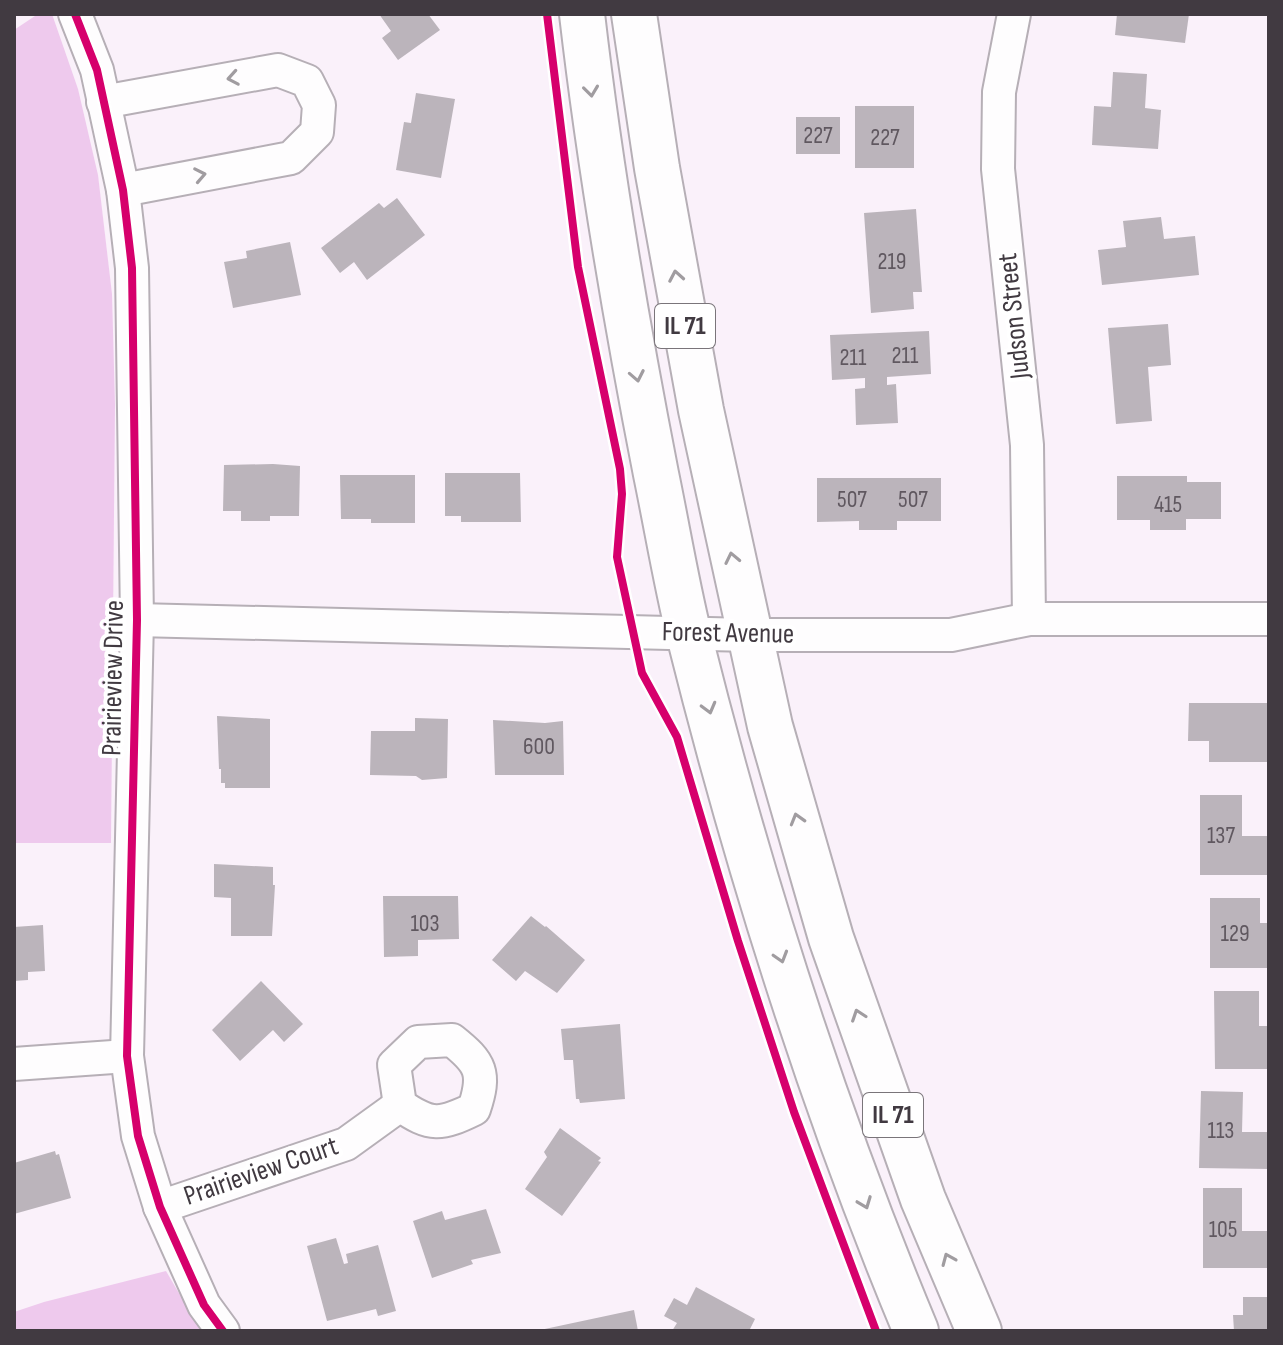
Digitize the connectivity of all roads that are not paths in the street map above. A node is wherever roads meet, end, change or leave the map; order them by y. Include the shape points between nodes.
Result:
1 (75, 14) edge
2 (582, 14) edge
3 (634, 14) edge
4 (1014, 14) edge
5 (103, 102) junction
6 (123, 190) junction
7 (1029, 619) junction
8 (1269, 619) edge
9 (137, 620) junction
10 (688, 632) junction
11 (749, 635) junction
12 (127, 1056) junction
13 (14, 1064) edge
14 (400, 1105) dead end
15 (160, 1207) junction
16 (223, 1331) edge
17 (916, 1331) edge
18 (979, 1331) edge

1 - 5 street, Prairieview Drive
2 -> 10 main road, IL 71 via 628,335
11 -> 3 main road, IL 71 via 701,410
4 - 7 street, Judson Street via 999,92 998,169 1027,445
5 - 6 street, Prairieview Drive
6 -> 5 street via 291,158 317,132 319,105 307,81 278,70
6 - 9 street, Prairieview Drive via 135,354
7 - 8 street, Forest Avenue
7 - 11 street, Forest Avenue via 951,635
9 - 10 street, Forest Avenue
9 - 12 street, Prairieview Drive
10 - 11 street, Forest Avenue
10 -> 17 main road, IL 71 via 817,1069
18 -> 11 main road, IL 71 via 923,1199 831,938
12 - 13 street
12 - 15 street, Prairieview Drive via 138,1136
14 - 15 street, Prairieview Court via 346,1144
15 - 16 street, Prairieview Drive via 204,1305

